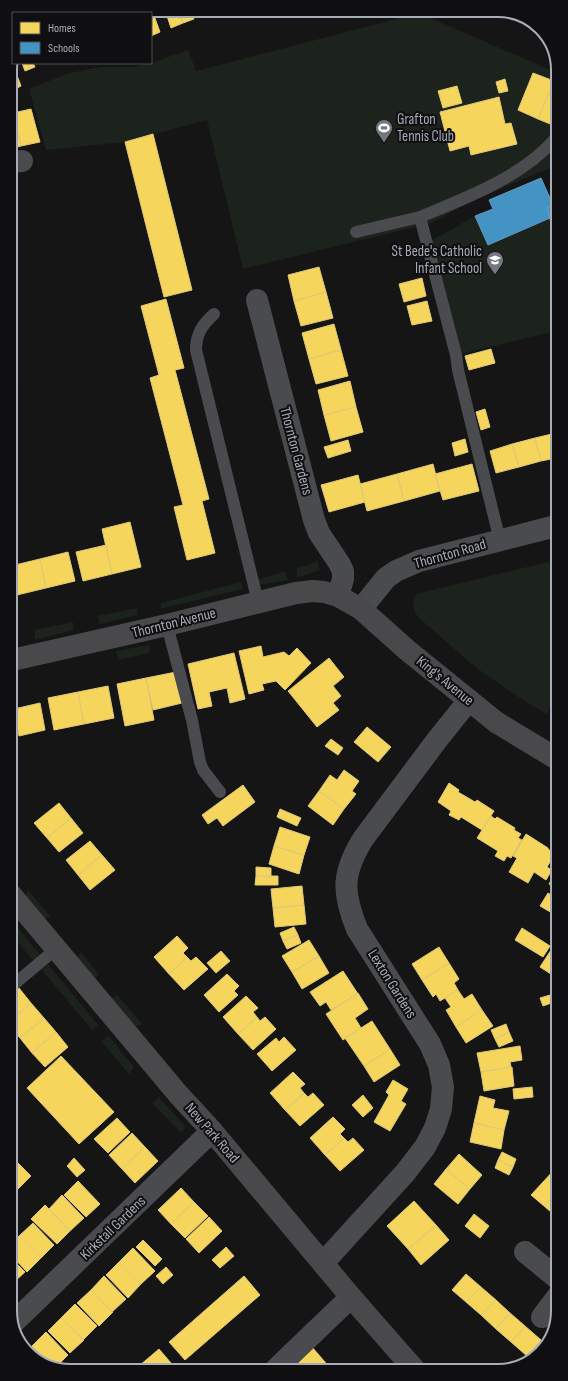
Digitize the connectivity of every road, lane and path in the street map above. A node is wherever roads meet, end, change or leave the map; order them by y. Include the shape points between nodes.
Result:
1 (551, 143) edge
2 (420, 217) junction
3 (356, 232) dead end
4 (256, 300) dead end
5 (214, 314) dead end
6 (551, 527) edge
7 (500, 541) junction
8 (338, 596) junction
9 (258, 602) junction
10 (361, 609) junction
11 (167, 625) junction
12 (17, 659) edge
13 (469, 700) junction
14 (551, 755) edge
15 (220, 792) dead end
16 (17, 902) edge
17 (56, 949) junction
18 (17, 982) edge
19 (212, 1131) junction
20 (525, 1252) dead end
21 (323, 1263) junction
22 (551, 1274) edge
23 (351, 1297) junction
24 (551, 1305) edge
25 (542, 1317) dead end
26 (17, 1319) edge
27 (282, 1364) edge
28 (410, 1364) edge

1 - 2 lane via 539,155 501,180
2 - 3 lane
2 - 7 lane
4 - 8 street, Thornton Gardens via 314,520 319,533 343,571
5 - 9 lane via 199,330 196,350
6 - 7 street, Thornton Road
7 - 10 street, Thornton Road via 419,561 396,571 386,578
8 - 9 street, Thornton Avenue via 313,591
8 - 10 street, King's Avenue
9 - 11 street, Thornton Avenue
10 - 13 street, King's Avenue
11 - 12 street, Thornton Avenue
11 - 15 lane via 192,720 200,762
13 - 14 street, King's Avenue via 496,722
13 - 21 street, Lexton Gardens via 362,839 347,873 346,892 357,929 430,1044 439,1065 443,1087 441,1109 425,1147
16 - 17 street, New Park Road
17 - 18 lane
17 - 19 street, New Park Road
19 - 21 street, New Park Road
19 - 26 street, Kirkstall Gardens
20 - 22 street
21 - 23 street, New Park Road
23 - 27 street
23 - 28 street, New Park Road
24 - 25 street

